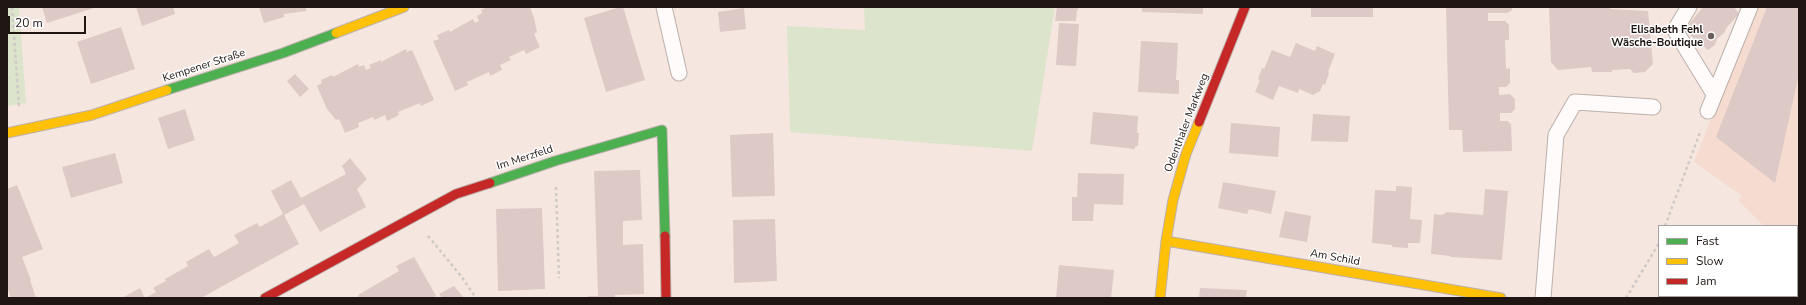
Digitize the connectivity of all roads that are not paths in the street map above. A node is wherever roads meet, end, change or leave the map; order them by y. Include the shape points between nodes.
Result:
1 (404, 7) edge
2 (664, 7) edge
3 (1246, 7) edge
4 (1689, 7) edge
5 (1750, 7) edge
6 (679, 73) dead end
7 (1714, 94) junction
8 (1653, 106) dead end
9 (1708, 111) road end
10 (7, 133) edge
11 (1166, 242) junction
12 (266, 298) edge
13 (666, 298) edge
14 (1160, 298) edge
15 (1501, 298) edge
16 (1543, 298) edge

1 - 10 street, Kempener Straße via 283,53 92,115
2 - 6 lane
3 - 11 street, Odenthaler Markweg via 1186,154 1172,200
4 - 7 lane via 1675,30
5 - 7 lane
7 - 9 lane
8 - 16 lane via 1575,102 1556,135
11 - 14 street, Odenthaler Markweg
11 - 15 street, Am Schild
12 - 13 street, Im Merzfeld via 456,194 555,160 662,130

